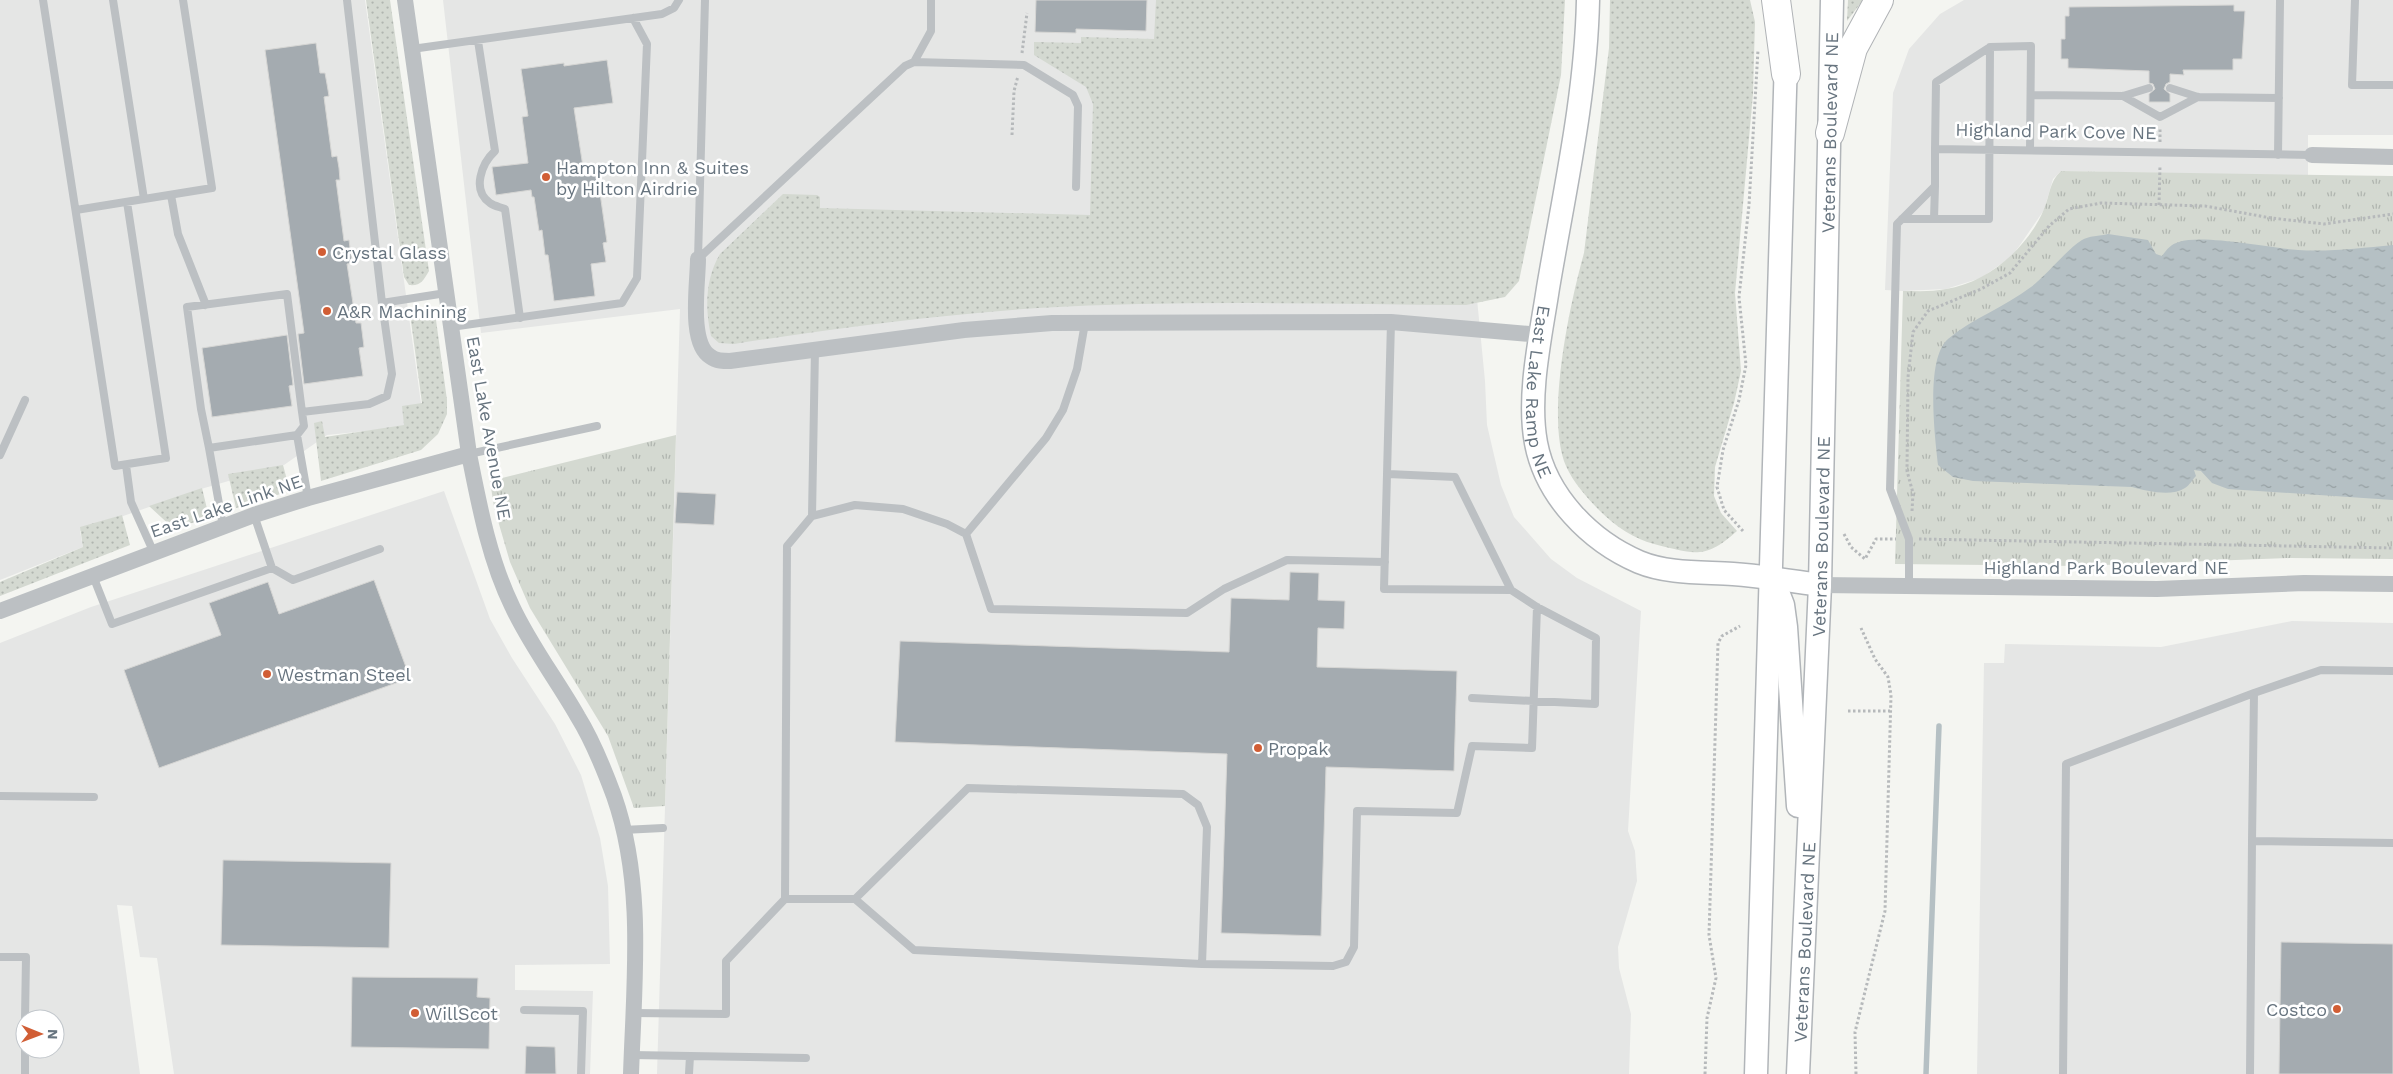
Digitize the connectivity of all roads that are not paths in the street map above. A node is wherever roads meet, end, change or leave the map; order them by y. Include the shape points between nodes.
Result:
1 (43, 0) edge
2 (113, 0) edge
3 (183, 0) edge
4 (347, 0) edge
5 (405, 0) edge
6 (679, 0) edge
7 (705, 0) edge
8 (931, 0) edge
9 (1588, 0) edge
10 (1776, 0) edge
11 (1788, 0) edge
12 (1832, 0) edge
13 (1879, 0) edge
14 (2355, 0) edge
15 (2280, 1) edge
16 (633, 18) junction
17 (478, 41) junction
18 (1990, 47) junction
19 (412, 49) junction
20 (914, 62) junction
21 (1786, 74) junction
22 (2393, 85) edge
23 (2149, 88) dead end
24 (2170, 88) dead end
25 (2031, 96) junction
26 (2124, 96) junction
27 (2198, 97) junction
28 (2279, 98) junction
29 (1830, 133) junction
30 (1936, 149) junction
31 (1989, 150) junction
32 (2030, 150) junction
33 (2278, 155) junction
34 (2312, 155) joint
35 (2393, 157) edge
36 (1934, 186) junction
37 (1076, 187) dead end
38 (171, 195) junction
39 (144, 199) junction
40 (126, 202) junction
41 (76, 210) junction
42 (1902, 219) junction
43 (1934, 219) junction
44 (698, 259) junction
45 (446, 294) junction
46 (382, 303) junction
47 (206, 305) junction
48 (520, 318) junction
49 (1391, 322) junction
50 (1085, 323) junction
51 (451, 327) junction
52 (1541, 335) junction
53 (815, 349) junction
54 (25, 400) dead end
55 (302, 412) junction
56 (597, 426) dead end
57 (297, 435) junction
58 (210, 448) junction
59 (469, 454) junction
60 (0, 455) edge
61 (126, 465) junction
62 (1388, 474) junction
63 (308, 498) junction
64 (254, 515) junction
65 (812, 516) junction
66 (223, 526) junction
67 (966, 534) junction
68 (380, 549) dead end
69 (154, 553) junction
70 (1385, 562) junction
71 (272, 568) junction
72 (93, 576) junction
73 (1771, 577) junction
74 (2393, 584) edge
75 (1820, 585) junction
76 (1909, 587) junction
77 (1511, 590) junction
78 (1536, 608) junction
79 (0, 611) edge
80 (2393, 671) edge
81 (2254, 693) junction
82 (1472, 698) dead end
83 (1533, 701) junction
84 (0, 796) edge
85 (94, 797) dead end
86 (663, 828) dead end
87 (623, 830) junction
88 (2252, 841) junction
89 (2393, 843) edge
90 (785, 899) junction
91 (855, 899) junction
92 (1806, 903) junction
93 (0, 957) edge
94 (1202, 964) junction
95 (25, 1009) edge
96 (524, 1010) dead end
97 (633, 1013) junction
98 (632, 1055) junction
99 (690, 1056) junction
100 (806, 1058) dead end
101 (25, 1059) edge
102 (25, 1074) edge
103 (581, 1074) edge
104 (631, 1074) edge
105 (689, 1074) edge
106 (1756, 1074) edge
107 (1798, 1074) edge
108 (2062, 1074) edge
109 (2250, 1074) edge

1 - 41 lane
2 - 39 lane
3 - 38 lane via 212,188
4 - 46 lane
5 - 19 street, East Lake Avenue NE
6 - 16 lane via 674,8 662,14
7 - 44 lane
8 - 20 lane via 931,31
9 - 52 main road, East Lake Ramp NE via 1581,87
10 - 21 highway
11 - 21 main road
12 - 29 main road, Veterans Boulevard NE
13 - 29 highway via 1853,48
14 - 22 lane via 2352,85
15 - 28 lane
16 - 17 lane
16 - 48 lane via 647,44 637,278 622,303
17 - 19 lane
17 - 48 lane via 495,151 485,160 480,176 482,193 489,203 505,209
18 - 25 lane via 2031,46
18 - 30 lane via 1936,82
18 - 31 lane
19 - 45 street, East Lake Avenue NE
20 - 37 lane via 1024,65 1073,95 1078,106
20 - 44 lane via 905,66
21 - 73 main road
23 - 26 lane
24 - 27 lane
25 - 26 lane
25 - 32 lane
26 - 27 lane via 2160,117
27 - 28 lane
28 - 33 lane
29 - 75 main road, Veterans Boulevard NE
30 - 31 lane, Highland Park Cove NE
30 - 36 lane, Highland Park Cove NE
31 - 32 lane, Highland Park Cove NE
31 - 43 lane via 1989,219
32 - 33 lane, Highland Park Cove NE
33 - 34 lane, Highland Park Cove NE
34 - 35 street, Highland Park Cove NE
36 - 42 lane
36 - 43 lane, Highland Park Cove NE
38 - 39 lane
38 - 47 lane via 178,234
39 - 40 lane
40 - 41 lane
40 - 61 lane via 166,458
41 - 61 lane via 115,466
42 - 43 lane
42 - 76 lane via 1897,224 1890,490 1909,539
44 - 53 street via 696,331 699,343 711,357 730,361
45 - 46 lane
45 - 51 street, East Lake Avenue NE
46 - 55 lane via 392,374 387,396 369,404
47 - 55 lane via 286,294
47 - 58 lane via 187,307 201,409
48 - 51 lane
49 - 50 street
49 - 52 street
49 - 62 lane
50 - 53 street via 964,330
50 - 67 lane via 1077,369 1063,410 1046,438
51 - 59 street, East Lake Avenue NE
52 - 73 main road, East Lake Ramp NE via 1534,414 1536,443 1546,474 1567,508 1611,548 1640,562 1688,572
53 - 65 lane
54 - 60 lane
55 - 57 lane via 304,426
56 - 59 lane
57 - 58 lane
57 - 63 lane
58 - 66 lane
59 - 63 street, East Lake Link NE
59 - 87 street, East Lake Avenue NE via 492,553 511,606 580,719 614,798
61 - 69 lane via 131,502
62 - 70 lane
62 - 77 lane via 1455,477
63 - 64 street, East Lake Link NE
64 - 66 street, East Lake Link NE
64 - 71 lane
65 - 67 lane via 855,505 903,509
65 - 90 lane via 787,546
66 - 69 street, East Lake Link NE
67 - 70 lane via 991,609 1186,613 1224,589 1287,560
68 - 71 lane via 294,580
69 - 72 street, East Lake Link NE
70 - 77 lane via 1384,589
71 - 72 lane via 112,624
72 - 79 street, East Lake Link NE
73 - 75 main road, East Lake Ramp NE
73 - 92 main road via 1783,605
73 - 106 main road
74 - 76 street, Highland Park Boulevard NE via 2304,583 2157,589
75 - 76 street, Highland Park Boulevard NE
75 - 92 main road, Veterans Boulevard NE
77 - 78 lane
78 - 83 lane
78 - 83 lane via 1596,638 1595,704
80 - 81 lane via 2321,670
81 - 88 lane
81 - 108 lane via 2066,764
82 - 83 lane
83 - 94 lane via 1532,748 1472,746 1457,813 1357,811 1354,947 1346,962 1333,966
84 - 85 lane
86 - 87 lane
87 - 97 street, East Lake Avenue NE via 634,896
88 - 89 lane
88 - 109 lane
90 - 91 lane
90 - 97 lane via 726,961 726,1014
91 - 94 lane via 914,950
91 - 94 lane via 968,788 1183,794 1198,805 1207,827
92 - 107 main road, Veterans Boulevard NE
93 - 95 lane via 26,957
96 - 103 lane via 583,1011
97 - 98 street, East Lake Avenue NE
98 - 99 lane
98 - 104 street, East Lake Avenue NE
99 - 100 lane
99 - 105 lane
101 - 102 lane

